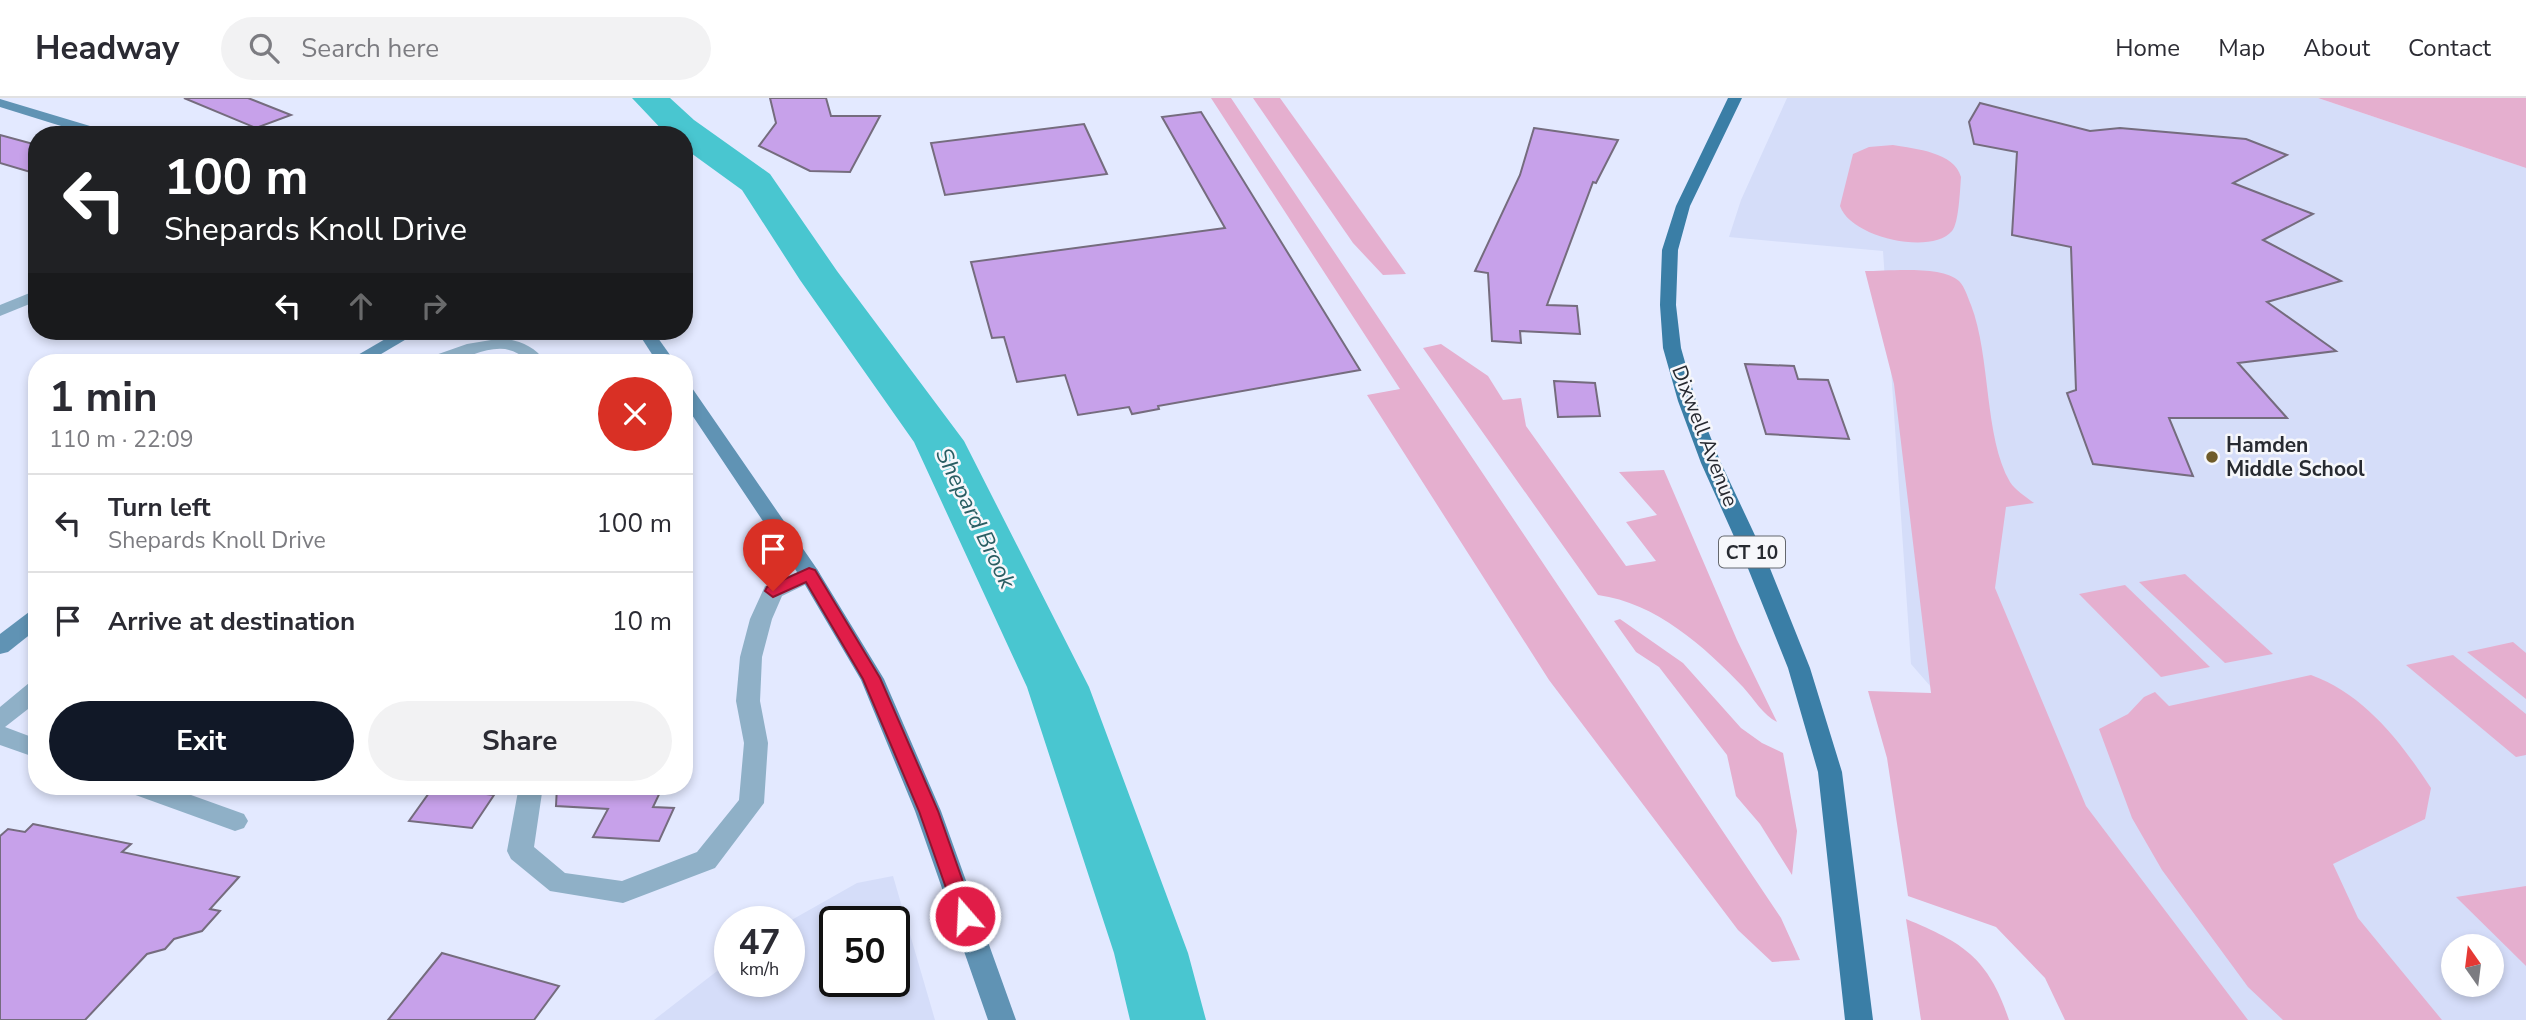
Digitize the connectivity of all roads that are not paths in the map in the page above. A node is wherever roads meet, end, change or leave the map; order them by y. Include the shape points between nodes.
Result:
1 (1735, 98) edge
2 (0, 103) edge
3 (75, 126) edge
4 (28, 299) edge
5 (0, 311) edge
6 (385, 340) edge
7 (395, 340) edge
8 (367, 354) edge
9 (370, 354) edge
10 (455, 354) edge
11 (532, 354) edge
12 (693, 402) edge
13 (809, 574) junction
14 (28, 624) edge
15 (0, 646) edge
16 (28, 697) edge
17 (0, 720) edge
18 (0, 735) edge
19 (28, 746) edge
20 (164, 795) edge
21 (529, 795) edge
22 (236, 821) dead end
23 (1002, 1020) edge
24 (1860, 1020) edge

1 - 24 main road, Dixwell Avenue / CT 10 via 1683,206 1670,250 1672,348 1686,401 1799,668 1830,772
2 - 3 main road
4 - 5 street
6 - 8 main road
7 - 9 main road
10 - 11 street via 506,344 521,345
12 - 13 main road
13 - 21 street via 773,591 761,619 751,657 748,701 756,743 751,803 706,860 623,892 559,883 520,851
13 - 23 main road via 877,691 928,811
14 - 15 main road
16 - 17 street
18 - 19 street
20 - 22 street

